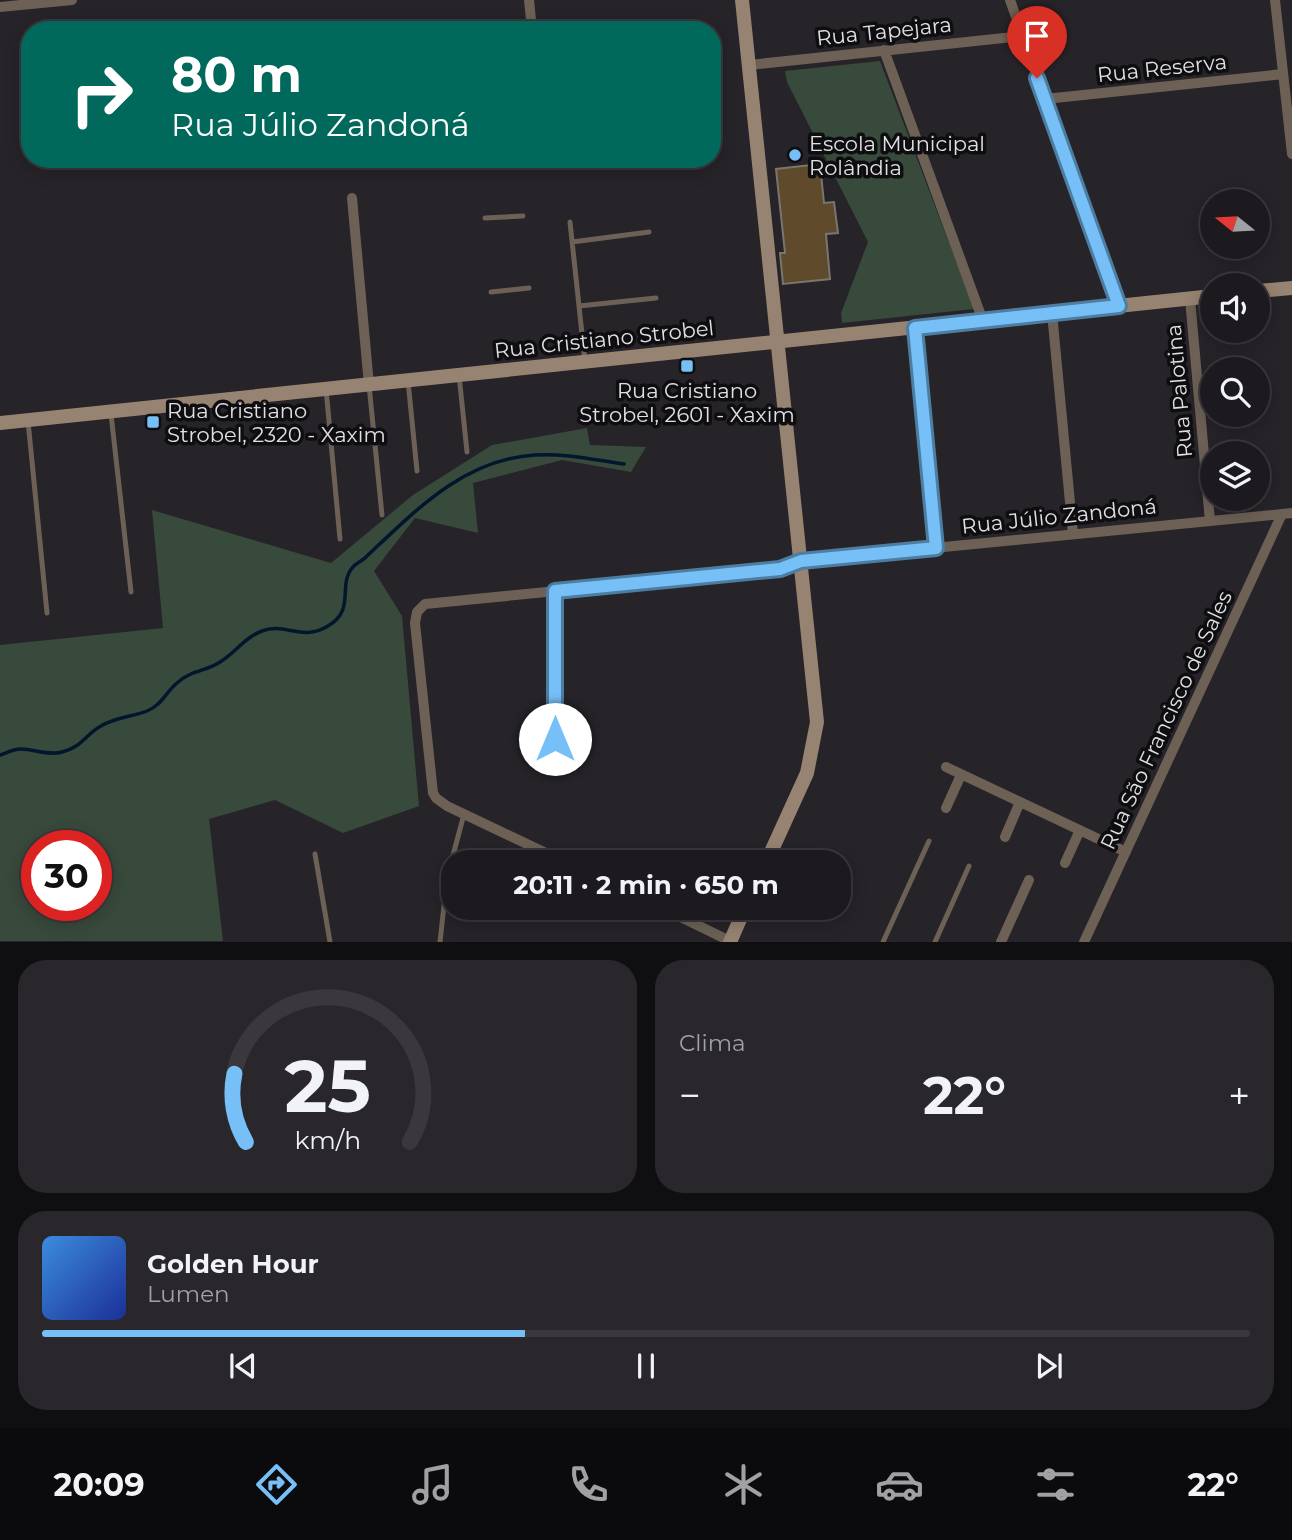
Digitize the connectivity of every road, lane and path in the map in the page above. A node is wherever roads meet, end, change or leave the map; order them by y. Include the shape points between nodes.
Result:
1 (72, 0) edge
2 (528, 0) edge
3 (742, 0) edge
4 (1010, 0) edge
5 (1275, 0) edge
6 (0, 8) edge
7 (531, 21) edge
8 (1023, 36) junction
9 (884, 50) junction
10 (749, 65) junction
11 (1283, 74) junction
12 (1045, 99) junction
13 (1292, 154) edge
14 (352, 198) dead end
15 (523, 216) dead end
16 (485, 218) dead end
17 (570, 222) dead end
18 (649, 232) dead end
19 (572, 242) junction
20 (529, 288) dead end
21 (1292, 288) edge
22 (1270, 291) edge
23 (491, 292) dead end
24 (656, 298) dead end
25 (1200, 298) edge
26 (1190, 299) junction
27 (579, 306) junction
28 (1119, 306) junction
29 (1052, 313) junction
30 (983, 321) junction
31 (915, 328) junction
32 (778, 342) junction
33 (585, 362) junction
34 (459, 375) junction
35 (408, 381) junction
36 (369, 385) junction
37 (327, 389) junction
38 (111, 411) junction
39 (28, 420) junction
40 (0, 423) edge
41 (467, 452) dead end
42 (417, 471) dead end
43 (1287, 514) edge
44 (382, 515) dead end
45 (1210, 521) junction
46 (1073, 534) junction
47 (340, 539) dead end
48 (936, 548) junction
49 (801, 561) junction
50 (555, 591) junction
51 (131, 592) dead end
52 (47, 613) dead end
53 (555, 739) dead end
54 (946, 767) dead end
55 (961, 775) junction
56 (1020, 802) junction
57 (946, 808) dead end
58 (464, 814) junction
59 (1080, 830) junction
60 (1005, 837) dead end
61 (929, 841) dead end
62 (540, 850) edge
63 (772, 850) edge
64 (1126, 852) junction
65 (315, 854) dead end
66 (1065, 863) dead end
67 (970, 866) dead end
68 (1029, 880) dead end
69 (687, 920) edge
70 (740, 920) edge
71 (731, 941) edge
72 (330, 942) edge
73 (440, 942) edge
74 (883, 942) edge
75 (934, 942) edge
76 (1002, 942) edge
77 (1084, 942) edge

1 - 6 street
2 - 7 street
3 - 10 main road
4 - 8 street
5 - 11 street
8 - 9 street, Rua Tapejara
8 - 12 street
9 - 10 street, Rua Tapejara
9 - 30 street
10 - 32 main road
11 - 12 street, Rua Reserva
11 - 13 street
12 - 28 street
14 - 36 street
15 - 16 lane
17 - 19 lane
18 - 19 lane
19 - 27 lane
20 - 23 lane
21 - 22 main road
24 - 27 lane
25 - 26 main road, Rua Cristiano Strobel
26 - 28 main road, Rua Cristiano Strobel
26 - 45 street, Rua Palotina
27 - 33 lane
28 - 29 main road, Rua Cristiano Strobel
29 - 30 main road, Rua Cristiano Strobel
29 - 46 street
30 - 31 main road, Rua Cristiano Strobel
31 - 32 main road, Rua Cristiano Strobel
31 - 48 street
32 - 33 main road, Rua Cristiano Strobel
32 - 49 main road
33 - 34 main road, Rua Cristiano Strobel
34 - 35 main road, Rua Cristiano Strobel
34 - 41 lane
35 - 36 main road, Rua Cristiano Strobel
35 - 42 lane
36 - 37 main road, Rua Cristiano Strobel
36 - 44 lane
37 - 38 main road, Rua Cristiano Strobel
37 - 47 lane
38 - 39 main road, Rua Cristiano Strobel
38 - 51 lane
39 - 40 main road, Rua Cristiano Strobel
39 - 52 lane
43 - 45 street, Rua Júlio Zandoná
43 - 64 street, Rua São Francisco de Sales
45 - 46 street, Rua Júlio Zandoná
46 - 48 street, Rua Júlio Zandoná
48 - 49 street, Rua Júlio Zandoná
49 - 50 street, Rua Júlio Zandoná via 780,569
49 - 63 main road via 816,706 815,739 807,773
50 - 53 street
50 - 58 street, Rua Júlio Zandoná via 429,603 418,612 415,623 433,793 441,803
54 - 55 street
55 - 56 street
55 - 57 street
56 - 59 street
56 - 60 street
58 - 62 street
58 - 73 lane via 447,878
59 - 64 street
59 - 66 street
61 - 74 lane
64 - 77 street, Rua São Francisco de Sales
65 - 72 lane
67 - 75 lane
68 - 76 street
69 - 71 street
70 - 71 main road

